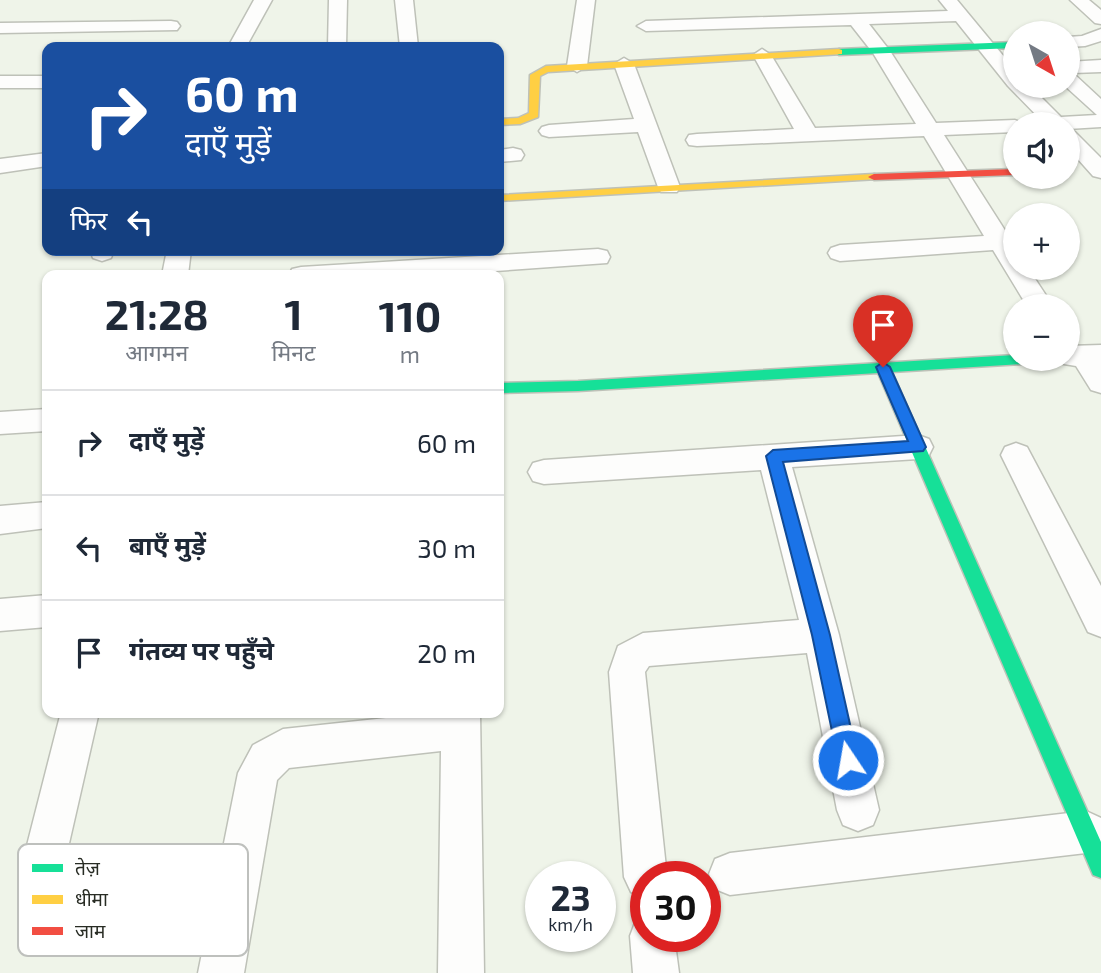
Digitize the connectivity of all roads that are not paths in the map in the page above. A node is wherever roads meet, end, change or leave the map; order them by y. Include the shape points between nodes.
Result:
1 (263, 0) edge
2 (338, 0) edge
3 (404, 0) edge
4 (586, 0) edge
5 (948, 0) edge
6 (1079, 0) edge
7 (961, 16) junction
8 (856, 19) junction
9 (1101, 19) edge
10 (171, 26) dead end
11 (646, 26) dead end
12 (1101, 34) edge
13 (3, 35) edge
14 (1080, 41) edge
15 (240, 42) edge
16 (337, 42) edge
17 (409, 42) edge
18 (1003, 46) edge
19 (984, 47) junction
20 (881, 51) junction
21 (762, 55) junction
22 (624, 64) junction
23 (577, 66) junction
24 (1101, 66) edge
25 (1003, 67) edge
26 (1080, 67) edge
27 (0, 82) edge
28 (42, 82) edge
29 (1080, 90) edge
30 (1032, 98) edge
31 (1101, 110) edge
32 (1101, 121) edge
33 (504, 122) edge
34 (646, 125) junction
35 (1003, 126) edge
36 (929, 129) junction
37 (549, 131) dead end
38 (807, 135) junction
39 (697, 140) dead end
40 (1080, 148) edge
41 (42, 161) edge
42 (0, 166) edge
43 (1100, 169) edge
44 (1080, 170) edge
45 (1003, 172) edge
46 (957, 174) junction
47 (669, 187) junction
48 (504, 198) edge
49 (1000, 242) junction
50 (1003, 247) edge
51 (840, 253) dead end
52 (598, 257) dead end
53 (384, 270) edge
54 (1080, 357) edge
55 (1003, 360) edge
56 (883, 367) junction
57 (1101, 383) edge
58 (504, 388) edge
59 (42, 420) edge
60 (0, 423) edge
61 (918, 447) junction
62 (1016, 455) dead end
63 (773, 456) junction
64 (544, 472) dead end
65 (42, 516) edge
66 (0, 520) edge
67 (42, 611) edge
68 (0, 615) edge
69 (1101, 621) edge
70 (821, 635) junction
71 (78, 718) edge
72 (461, 721) edge
73 (858, 810) dead end
74 (48, 844) edge
75 (245, 844) edge
76 (1093, 850) edge
77 (645, 861) edge
78 (730, 874) dead end
79 (654, 952) edge
80 (461, 973) edge
81 (656, 973) edge

1 - 15 street
2 - 16 street
3 - 17 street
4 - 23 street
5 - 7 street
6 - 9 street
7 - 8 street
7 - 19 street
8 - 11 street
8 - 20 street
10 - 13 street via 20,27
12 - 14 street
18 - 19 street
19 - 20 street
19 - 25 street
20 - 21 street
20 - 36 street
21 - 22 street
21 - 38 street
22 - 23 street
22 - 34 street
23 - 33 street via 538,71 534,116
24 - 26 street
27 - 28 street
29 - 31 street
30 - 32 street via 1056,124
34 - 37 street
34 - 47 street
35 - 36 street
36 - 38 street
36 - 46 street
38 - 39 street
40 - 43 street
41 - 42 street
43 - 44 street
45 - 46 street
46 - 47 street
46 - 49 street
47 - 48 street
49 - 50 street
49 - 51 street
52 - 53 street
54 - 57 street
55 - 56 street
56 - 58 street
56 - 61 street
59 - 60 street
61 - 63 street
61 - 76 street
62 - 69 street
63 - 64 street
63 - 70 street
65 - 66 street
67 - 68 street
70 - 73 street
70 - 77 street via 643,650 631,658 627,672
71 - 74 street
72 - 75 street via 283,749 267,759 258,774
72 - 80 street
76 - 78 street
79 - 81 street

